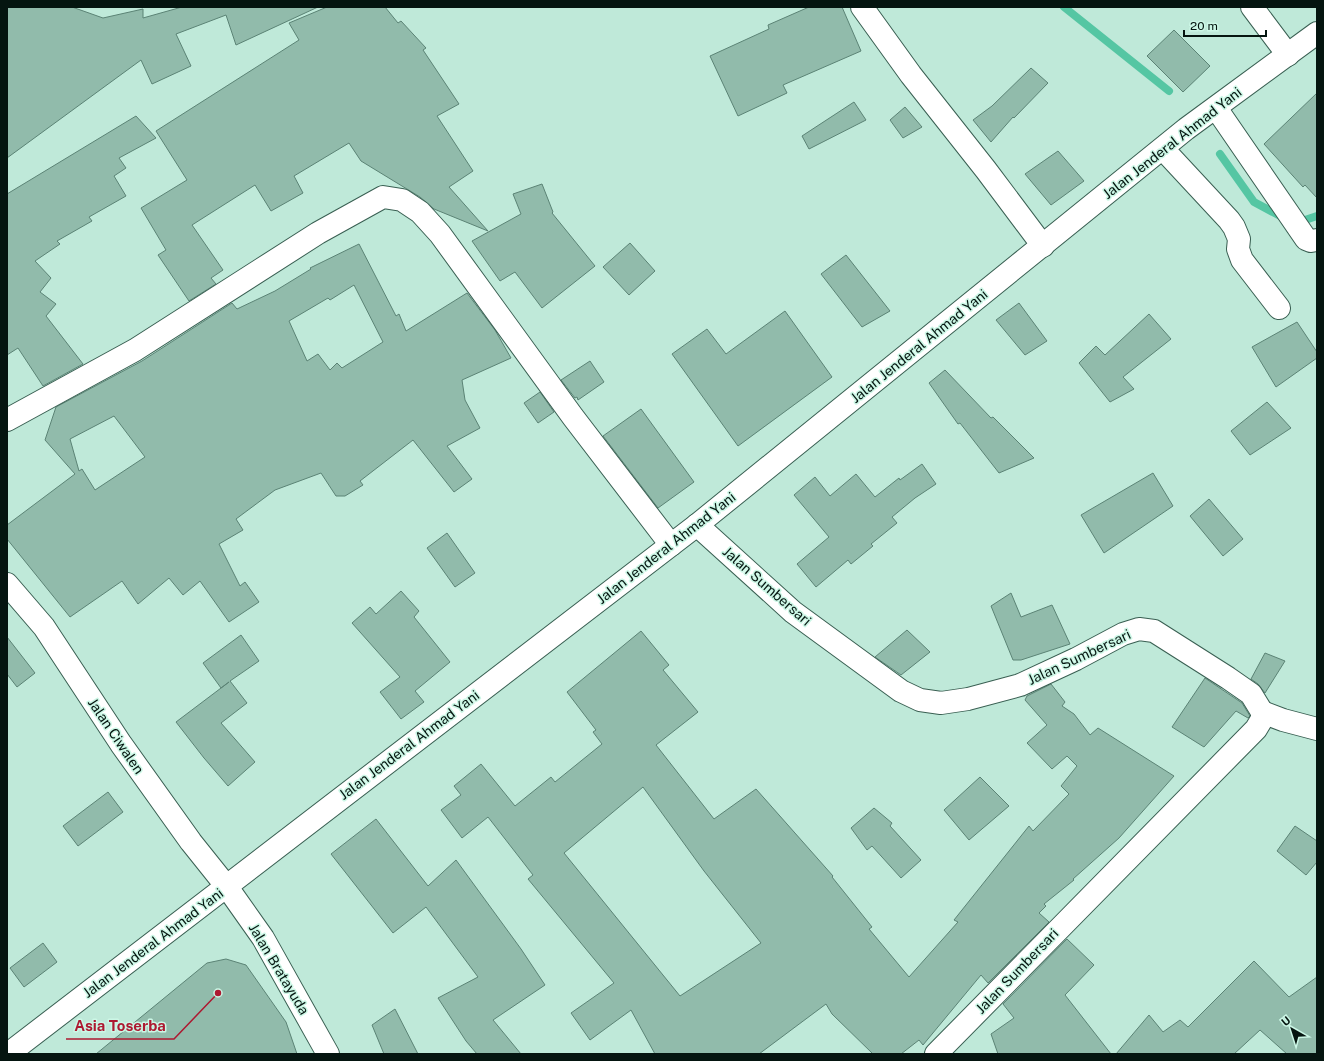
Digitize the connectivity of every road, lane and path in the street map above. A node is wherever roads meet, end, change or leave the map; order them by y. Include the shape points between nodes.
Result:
1 (862, 7) edge
2 (1252, 7) edge
3 (1317, 33) edge
4 (1288, 55) junction
5 (1214, 109) junction
6 (1164, 147) junction
7 (1309, 236) edge
8 (1043, 246) junction
9 (1279, 308) dead end
10 (7, 420) edge
11 (697, 525) junction
12 (670, 545) junction
13 (7, 584) edge
14 (1262, 712) junction
15 (1317, 729) edge
16 (226, 887) junction
17 (8, 1054) edge
18 (328, 1054) edge
19 (936, 1054) edge

1 - 8 street
2 - 4 street
3 - 4 street, Jalan Jenderal Ahmad Yani
4 - 5 street, Jalan Jenderal Ahmad Yani
5 - 6 street, Jalan Jenderal Ahmad Yani
5 - 7 street via 1286,210
6 - 8 street, Jalan Jenderal Ahmad Yani
6 - 9 street via 1229,220 1239,239 1238,249 1242,260
8 - 11 street, Jalan Jenderal Ahmad Yani
10 - 12 street via 135,350 318,233 383,197 402,200 420,212 440,234
11 - 12 street, Jalan Jenderal Ahmad Yani
11 - 14 street, Jalan Sumbersari via 793,612 902,691 920,700 941,703 968,699 1020,685 1123,634 1139,629 1154,631 1228,678 1251,694
12 - 16 street, Jalan Jenderal Ahmad Yani
13 - 16 street, Jalan Ciwalen via 44,627 121,744
14 - 15 street
14 - 19 street, Jalan Sumbersari via 1262,719 1256,728
16 - 17 street, Jalan Jenderal Ahmad Yani
16 - 18 street, Jalan Bratayuda via 263,938

